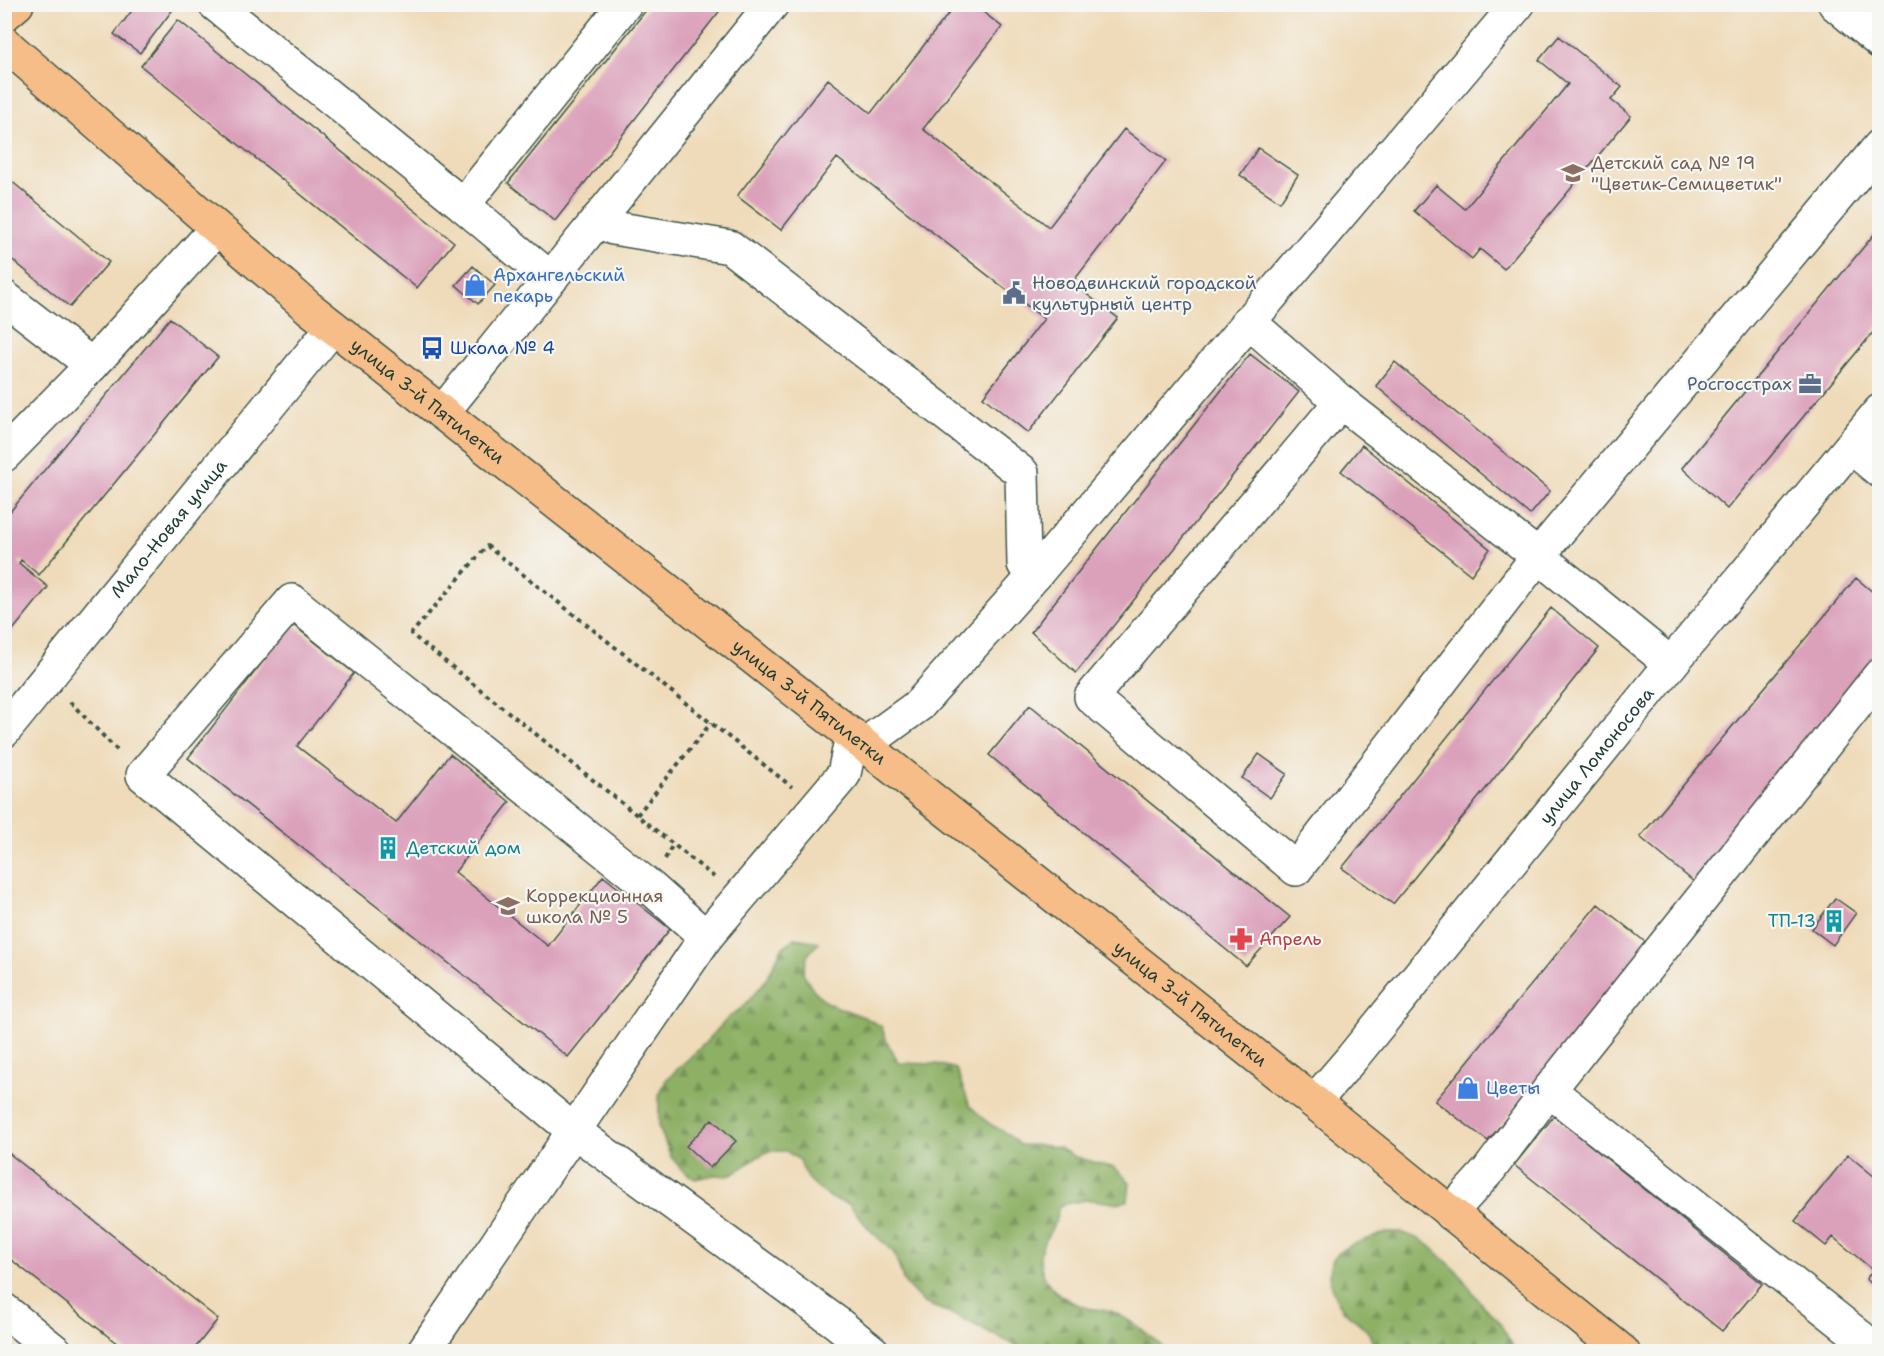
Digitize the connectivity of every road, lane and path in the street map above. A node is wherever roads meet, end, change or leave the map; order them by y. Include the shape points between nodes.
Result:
1 (17, 4) edge
2 (625, 4) edge
3 (772, 4) edge
4 (1518, 4) edge
5 (1835, 4) edge
6 (236, 11) edge
7 (4, 15) edge
8 (1880, 42) edge
9 (4, 43) edge
10 (1880, 146) edge
11 (463, 205) junction
12 (599, 218) junction
13 (216, 229) junction
14 (550, 279) junction
15 (4, 297) edge
16 (1248, 321) junction
17 (333, 327) junction
18 (92, 364) junction
19 (1341, 402) junction
20 (1880, 411) edge
21 (442, 412) junction
22 (1851, 447) junction
23 (5, 454) edge
24 (1880, 471) edge
25 (1538, 556) junction
26 (1035, 575) junction
27 (1671, 664) junction
28 (1880, 675) edge
29 (70, 702) dead end
30 (711, 723) junction
31 (4, 731) edge
32 (858, 740) junction
33 (143, 775) junction
34 (795, 789) dead end
35 (637, 815) junction
36 (722, 884) dead end
37 (706, 937) junction
38 (1550, 1090) junction
39 (1314, 1102) junction
40 (574, 1131) junction
41 (1450, 1213) junction
42 (4, 1310) edge
43 (56, 1352) edge
44 (423, 1352) edge
45 (873, 1352) edge
46 (1623, 1352) edge
47 (1879, 1352) edge

1 - 7 main road
2 - 11 street
3 - 12 street
4 - 16 street
5 - 8 street
6 - 11 street
9 - 13 main road, улица 3-й Пятилетки
10 - 25 street
11 - 14 street
12 - 14 street
12 - 26 street via 613,228 730,247 1022,473 1024,564
13 - 17 main road, улица 3-й Пятилетки
13 - 18 street
14 - 21 street
15 - 18 street
16 - 19 street
16 - 26 street
17 - 21 main road, улица 3-й Пятилетки
17 - 31 street, Мало-Новая улица
18 - 23 street
19 - 25 street
19 - 25 street via 1091,697 1296,869
20 - 22 street, улица Ломоносова
21 - 32 main road, улица 3-й Пятилетки
22 - 24 street
22 - 27 street, улица Ломоносова
25 - 27 street
26 - 32 street via 919,705
27 - 39 street, улица Ломоносова
28 - 38 street
29 - 33 path
30 - 34 path
30 - 35 path
30 - 35 path via 487,546 411,634
32 - 37 street via 844,774
32 - 39 main road, улица 3-й Пятилетки
33 - 37 street via 292,601 651,888
33 - 40 street
35 - 36 path
37 - 40 street
38 - 41 street via 1489,1170
38 - 47 street
39 - 41 main road, улица 3-й Пятилетки
40 - 44 street
40 - 45 street
41 - 46 main road, улица 3-й Пятилетки
42 - 43 street

